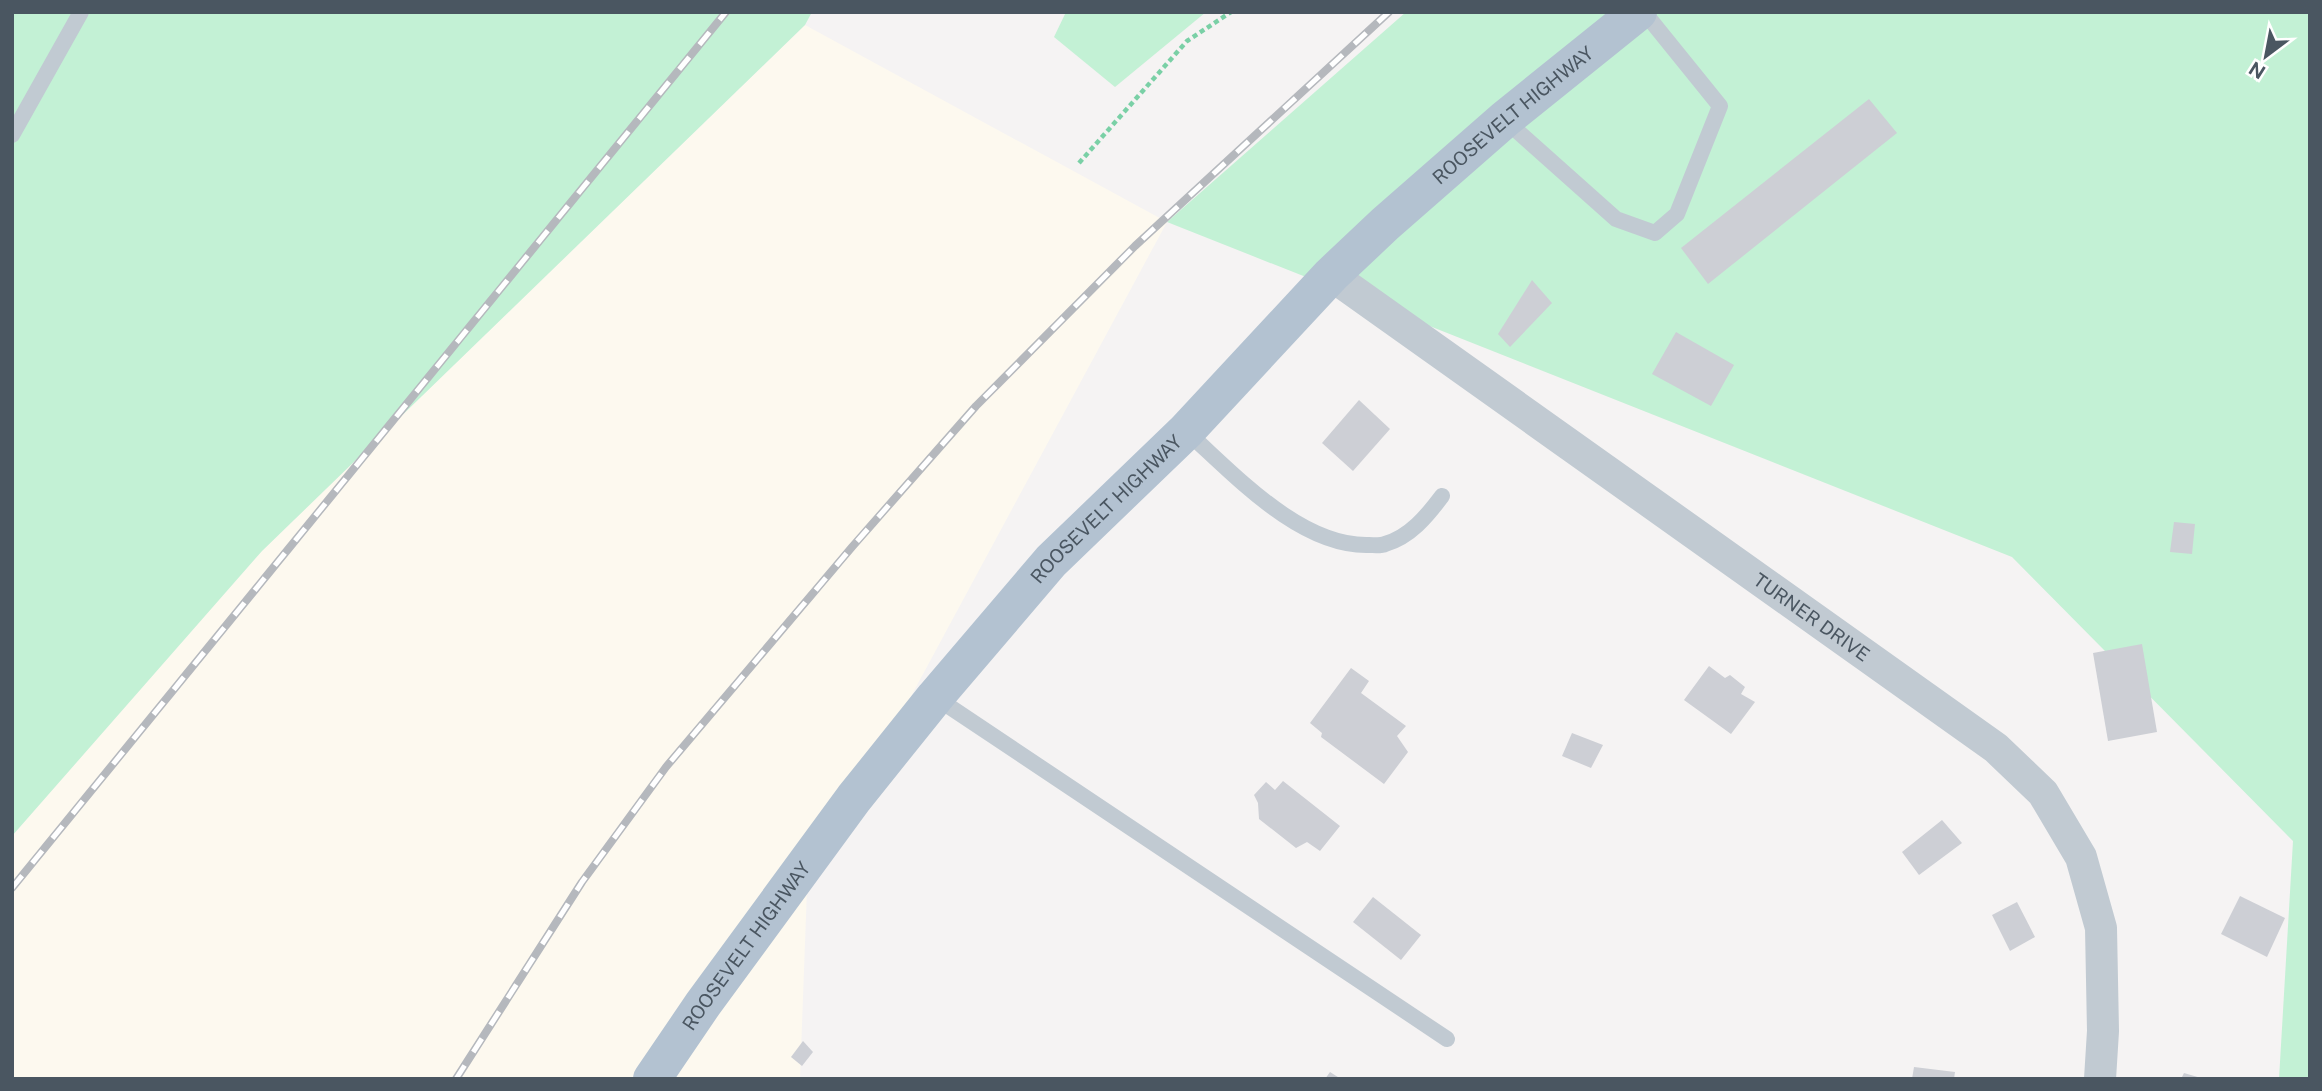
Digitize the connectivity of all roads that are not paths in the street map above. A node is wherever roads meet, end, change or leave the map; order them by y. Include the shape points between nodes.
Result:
1 (81, 12) edge
2 (1637, 12) edge
3 (1644, 12) edge
4 (1505, 119) junction
5 (12, 135) edge
6 (1331, 275) junction
7 (1186, 431) junction
8 (1442, 496) dead end
9 (935, 697) junction
10 (1447, 1039) dead end
11 (652, 1079) edge
12 (2100, 1079) edge

1 - 5 lane
2 - 4 main road, ROOSEVELT HIGHWAY
3 - 4 lane via 1720,106 1677,214 1655,233 1616,219
4 - 6 main road, ROOSEVELT HIGHWAY
6 - 7 main road, ROOSEVELT HIGHWAY
6 - 12 street, TURNER DRIVE via 1996,748 2043,793 2081,857 2101,928
7 - 8 lane via 1279,512 1352,545 1385,544 1421,524
7 - 9 main road, ROOSEVELT HIGHWAY via 1051,561
9 - 10 lane
9 - 11 main road, ROOSEVELT HIGHWAY via 854,797

